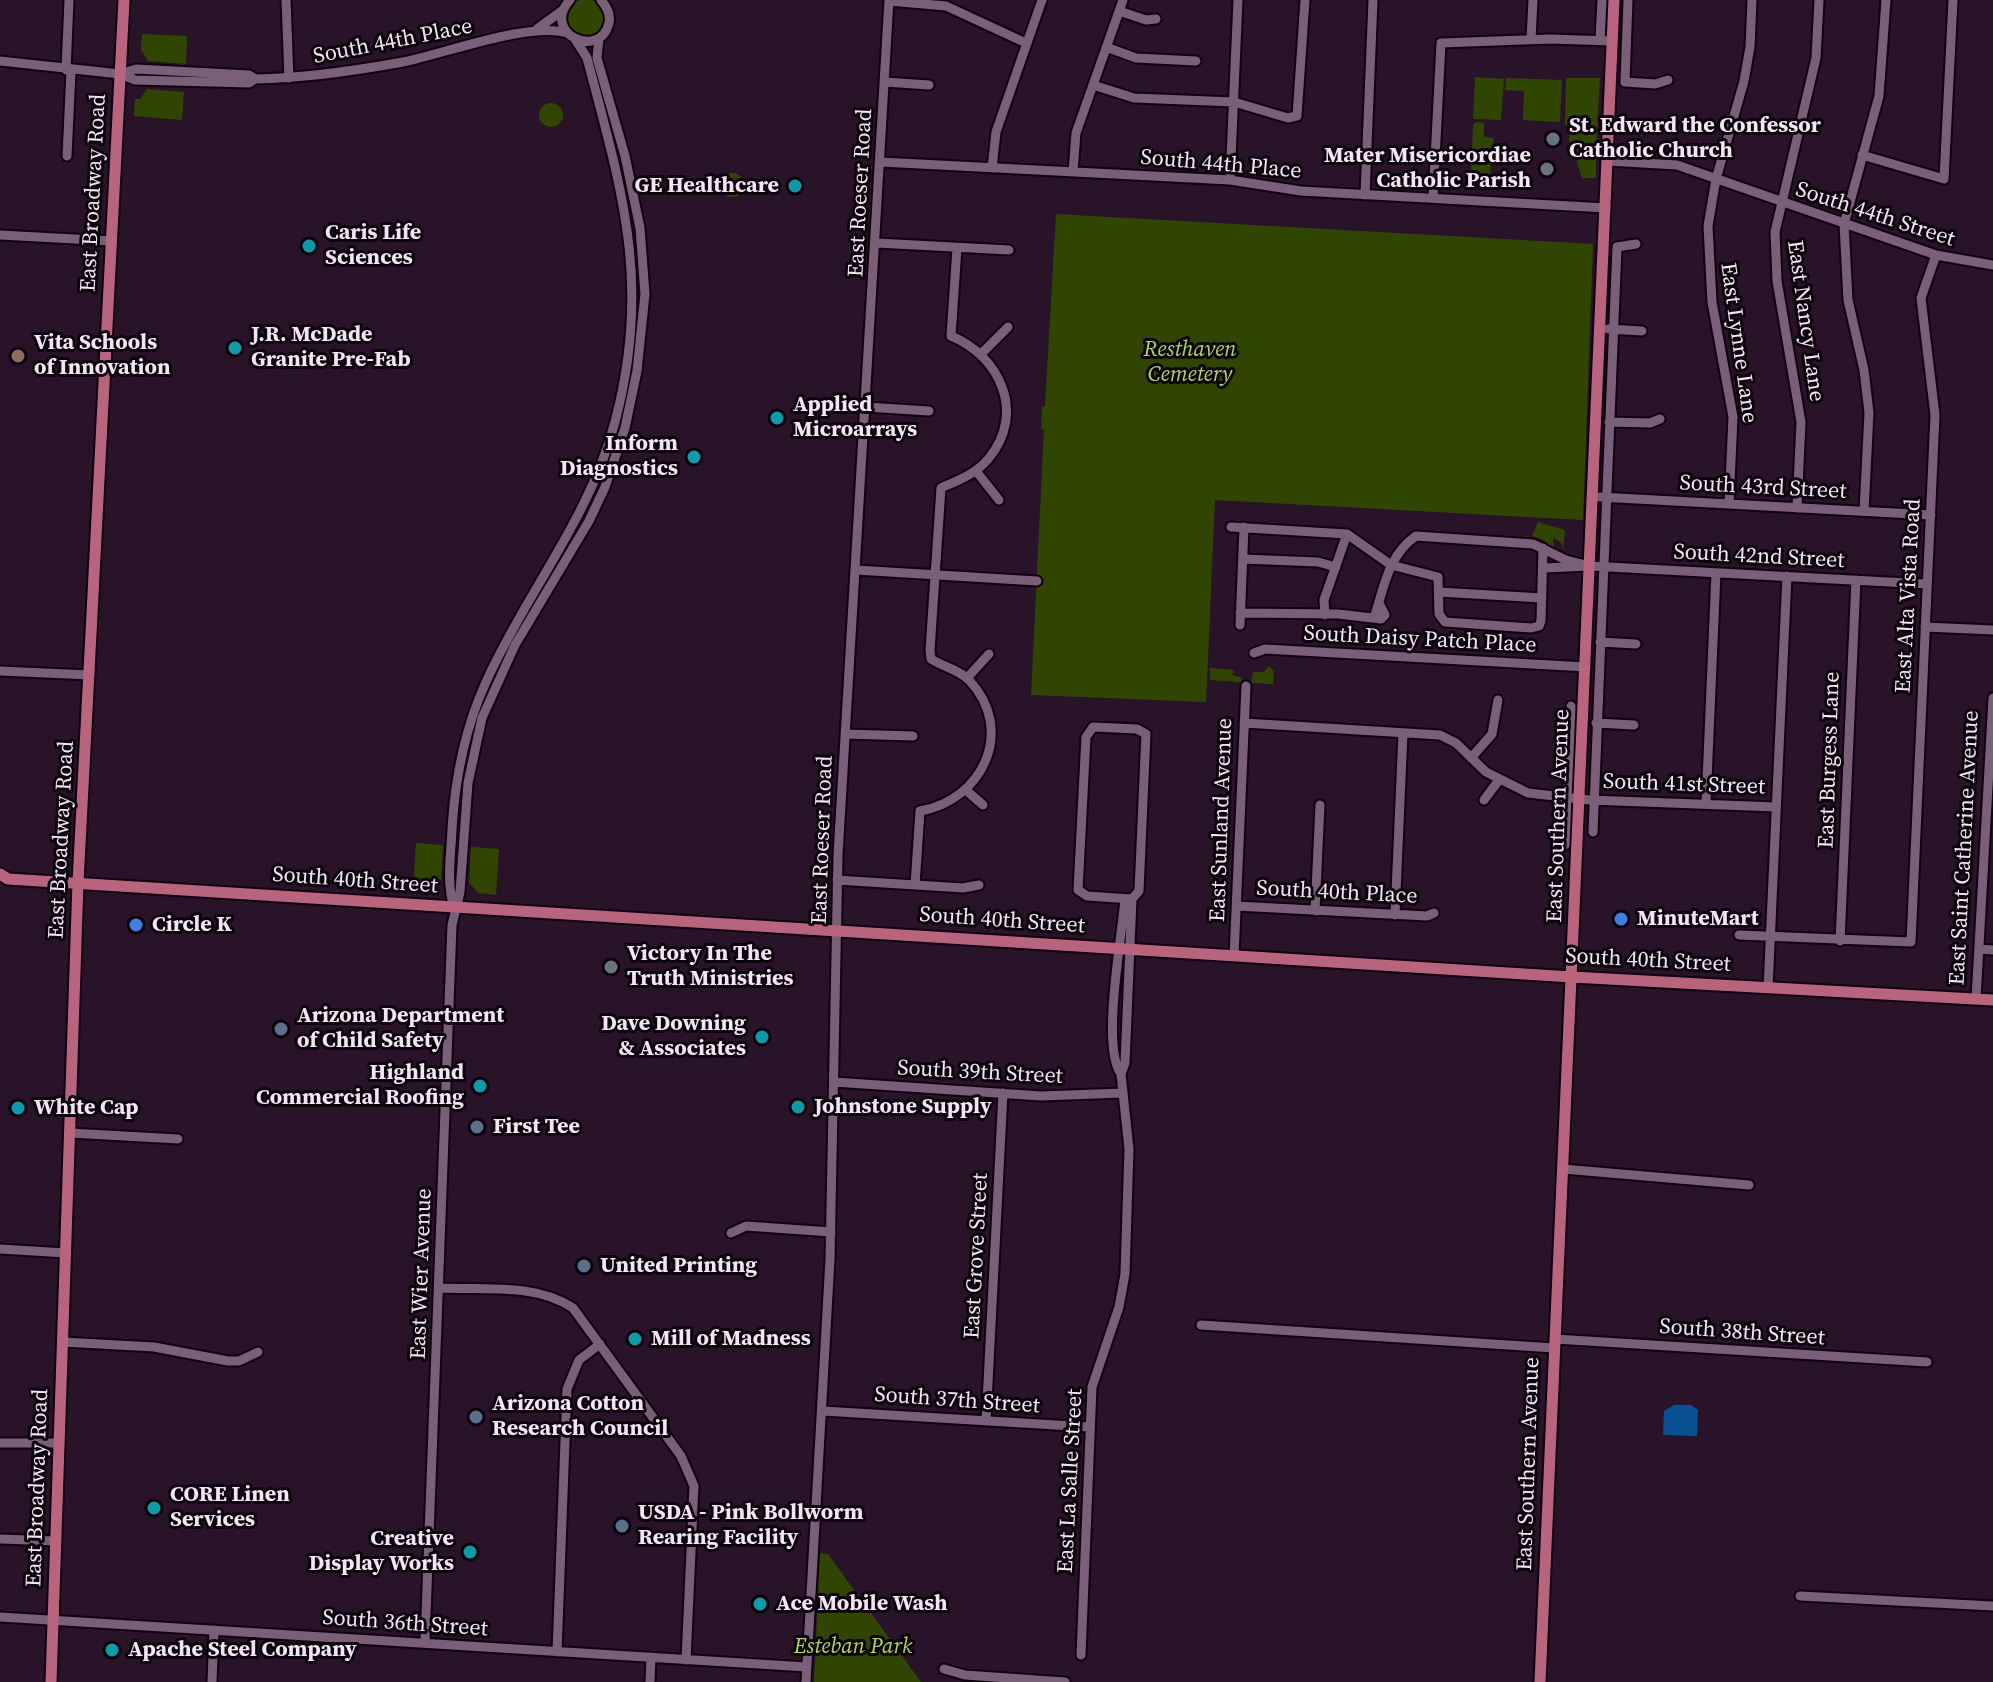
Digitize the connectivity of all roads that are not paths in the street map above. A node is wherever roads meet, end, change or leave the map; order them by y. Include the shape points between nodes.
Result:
1 (69, 0) edge
2 (124, 0) edge
3 (286, 0) edge
4 (570, 0) edge
5 (601, 0) edge
6 (889, 0) edge
7 (1042, 0) edge
8 (1123, 0) edge
9 (1238, 0) edge
10 (1305, 0) edge
11 (1373, 0) edge
12 (1533, 0) edge
13 (1602, 0) edge
14 (1614, 0) edge
15 (1628, 0) edge
16 (1752, 0) edge
17 (1819, 0) edge
18 (1886, 0) edge
19 (1953, 0) edge
20 (960, 5) edge
21 (563, 10) junction
22 (1119, 11) junction
23 (1156, 19) dead end
24 (537, 29) junction
25 (571, 36) junction
26 (599, 38) junction
27 (1531, 39) junction
28 (1606, 41) junction
29 (1026, 43) junction
30 (1106, 47) junction
31 (0, 61) edge
32 (1196, 61) dead end
33 (68, 70) junction
34 (120, 74) junction
35 (289, 78) junction
36 (1668, 80) dead end
37 (885, 82) junction
38 (929, 85) dead end
39 (1093, 85) junction
40 (1234, 102) junction
41 (1862, 155) junction
42 (67, 156) dead end
43 (1607, 161) junction
44 (881, 162) junction
45 (992, 168) junction
46 (1073, 172) junction
47 (1716, 179) junction
48 (1230, 180) junction
49 (1365, 195) junction
50 (1433, 198) junction
51 (1780, 203) junction
52 (1606, 208) junction
53 (1844, 224) junction
54 (0, 235) edge
55 (112, 241) junction
56 (877, 243) junction
57 (1636, 244) dead end
58 (957, 248) junction
59 (1009, 250) dead end
60 (1936, 255) junction
61 (1993, 265) edge
62 (1008, 327) dead end
63 (1607, 329) junction
64 (1642, 331) dead end
65 (982, 353) junction
66 (866, 407) junction
67 (929, 411) dead end
68 (1660, 419) dead end
69 (1609, 422) junction
70 (976, 471) junction
71 (1593, 497) junction
72 (1606, 498) junction
73 (999, 500) dead end
74 (1729, 504) junction
75 (1797, 508) junction
76 (1864, 511) junction
77 (1931, 515) junction
78 (1231, 527) dead end
79 (1244, 527) junction
80 (1347, 534) junction
81 (1543, 548) junction
82 (1243, 559) junction
83 (1566, 560) junction
84 (1544, 564) junction
85 (1391, 565) junction
86 (1590, 566) junction
87 (1603, 566) junction
88 (1336, 567) junction
89 (856, 570) junction
90 (1716, 573) junction
91 (935, 575) junction
92 (1787, 576) junction
93 (1856, 580) junction
94 (1037, 581) dead end
95 (1926, 584) junction
96 (1439, 592) junction
97 (1542, 598) junction
98 (1240, 613) junction
99 (1325, 615) junction
100 (1240, 625) dead end
101 (1925, 627) junction
102 (1993, 630) edge
103 (1600, 642) junction
104 (1636, 644) dead end
105 (1254, 653) dead end
106 (989, 654) dead end
107 (1586, 667) junction
108 (0, 671) edge
109 (90, 675) junction
110 (967, 678) junction
111 (1246, 686) dead end
112 (1992, 698) edge
113 (1498, 700) dead end
114 (1571, 706) dead end
115 (1244, 723) junction
116 (1596, 723) junction
117 (1634, 725) dead end
118 (1403, 733) junction
119 (845, 734) junction
120 (913, 736) dead end
121 (1471, 758) junction
122 (1499, 780) junction
123 (967, 791) junction
124 (1567, 798) junction
125 (1586, 799) junction
126 (1484, 800) dead end
127 (1706, 804) junction
128 (983, 805) dead end
129 (1320, 805) dead end
130 (1776, 807) junction
131 (1593, 832) dead end
132 (1565, 845) dead end
133 (3, 879) edge
134 (837, 880) junction
135 (78, 882) junction
136 (915, 885) junction
137 (979, 885) dead end
138 (1131, 898) junction
139 (1236, 906) junction
140 (454, 907) junction
141 (1315, 911) junction
142 (1434, 913) dead end
143 (1395, 915) junction
144 (838, 931) junction
145 (1739, 935) dead end
146 (1770, 937) junction
147 (1840, 941) junction
148 (1124, 949) junction
149 (1979, 949) junction
150 (1993, 950) edge
151 (1234, 956) junction
152 (1572, 977) junction
153 (1768, 988) junction
154 (1976, 999) junction
155 (1993, 1000) edge
156 (834, 1082) junction
157 (1003, 1093) junction
158 (1123, 1093) junction
159 (70, 1133) junction
160 (178, 1139) dead end
161 (1563, 1169) junction
162 (1749, 1185) dead end
163 (831, 1232) junction
164 (731, 1233) dead end
165 (0, 1249) edge
166 (66, 1253) junction
167 (440, 1288) junction
168 (1201, 1325) dead end
169 (63, 1342) junction
170 (600, 1344) junction
171 (1555, 1344) junction
172 (258, 1352) dead end
173 (1927, 1362) dead end
174 (823, 1411) junction
175 (986, 1421) junction
176 (1089, 1427) junction
177 (0, 1443) edge
178 (60, 1443) junction
179 (0, 1539) edge
180 (56, 1541) junction
181 (1800, 1596) dead end
182 (1993, 1606) edge
183 (0, 1617) edge
184 (53, 1620) junction
185 (214, 1630) junction
186 (425, 1641) junction
187 (557, 1652) junction
188 (1081, 1655) dead end
189 (651, 1657) junction
190 (686, 1660) junction
191 (807, 1667) junction
192 (944, 1669) dead end
193 (51, 1682) edge
194 (212, 1682) edge
195 (650, 1682) edge
196 (806, 1682) edge
197 (1065, 1682) edge
198 (1540, 1682) edge

1 - 33 street
2 - 34 main road, East Broadway Road
3 - 35 street
4 - 21 street, South 44th Place
5 - 26 street via 609,21
6 - 20 street
6 - 37 street, East Roeser Road
7 - 29 street
8 - 22 street
9 - 40 street
10 - 40 street via 1297,116
11 - 49 street
12 - 27 street
13 - 28 street, East Southern Avenue
14 - 28 main road, East Southern Avenue
15 - 36 street via 1625,82
16 - 47 street, East Lynne Lane via 1744,81
17 - 51 street, East Nancy Lane via 1816,58
18 - 41 street via 1879,96
19 - 41 street via 1944,179
20 - 29 street
21 - 24 street, South 44th Place
21 - 25 street via 562,23
22 - 23 street
22 - 30 street
24 - 25 street, South 44th Place
24 - 35 street, South 44th Place via 408,61
25 - 26 street, South 44th Place via 588,42
25 - 140 street via 587,58 624,195 632,268 629,354 616,421 589,494 500,655 472,720 453,822 448,891
26 - 140 street via 598,66 640,228 645,294 637,371 605,487 515,645 482,718 470,768 460,892
27 - 28 street
27 - 50 street via 1441,43
28 - 43 main road, East Southern Avenue
29 - 45 street via 996,132
30 - 32 street via 1136,58
30 - 39 street
31 - 33 street, South 44th Place
33 - 34 street, South 44th Place
33 - 42 street
34 - 35 street, South 44th Place via 138,69
34 - 55 main road, East Broadway Road
37 - 38 street
37 - 44 street, East Roeser Road
39 - 40 street via 1134,98
39 - 46 street via 1076,133
40 - 48 street
41 - 53 street
43 - 47 street, South 44th Street via 1677,165
43 - 52 main road, East Southern Avenue
44 - 45 street, South 44th Place
44 - 56 street, East Roeser Road
45 - 46 street, South 44th Place
46 - 48 street, South 44th Place
47 - 51 street, South 44th Street
47 - 74 street, East Lynne Lane via 1707,263 1733,417
48 - 49 street, South 44th Place
49 - 50 street, South 44th Place
50 - 52 street, South 44th Place
51 - 53 street, South 44th Street
51 - 75 street, East Nancy Lane via 1777,281 1801,422
52 - 63 main road, East Southern Avenue
53 - 60 street, South 44th Street
53 - 76 street via 1848,300 1869,413
54 - 55 street
55 - 109 main road, East Broadway Road
56 - 58 street
56 - 66 street, East Roeser Road
57 - 63 street, East Southern Avenue via 1617,247
58 - 59 street
58 - 65 street via 951,336
60 - 61 street, South 44th Street
60 - 77 street, East Alta Vista Road via 1921,298 1935,415
62 - 65 street
63 - 64 street
63 - 69 street, East Southern Avenue
63 - 71 main road, East Southern Avenue
65 - 70 street via 1002,385 1006,409 1002,435
66 - 67 street
66 - 89 street, East Roeser Road
68 - 69 street
69 - 72 street, East Southern Avenue
70 - 73 street
70 - 91 street via 941,488
71 - 72 street, South 43rd Street
71 - 86 main road, East Southern Avenue
72 - 74 street, South 43rd Street
72 - 87 street, East Southern Avenue
74 - 75 street, South 43rd Street
75 - 76 street, South 43rd Street
76 - 77 street, South 43rd Street
77 - 95 street, East Alta Vista Road
78 - 79 street
79 - 80 street
79 - 82 street
80 - 85 street
80 - 88 street
81 - 83 street, South 42nd Street
81 - 84 street
81 - 85 street, South 42nd Street via 1416,536 1401,546
82 - 88 street
82 - 98 street
83 - 84 street, South 42nd Street
83 - 86 street, South 42nd Street
84 - 86 street, South 42nd Street
84 - 97 street
85 - 96 street via 1438,577
85 - 99 street via 1379,618
86 - 87 street, South 42nd Street
86 - 107 main road, East Southern Avenue
87 - 90 street, South 42nd Street
87 - 103 street, East Southern Avenue
88 - 99 street via 1324,600
89 - 91 street
89 - 119 street, East Roeser Road
90 - 92 street, South 42nd Street
90 - 127 street
91 - 94 street
91 - 110 street via 931,659
92 - 93 street, South 42nd Street
92 - 130 street
93 - 95 street, South 42nd Street
93 - 147 street, East Burgess Lane
95 - 101 street, East Alta Vista Road
96 - 97 street
96 - 97 street via 1445,622 1539,626
98 - 99 street
98 - 100 street
101 - 102 street
101 - 147 street, East Alta Vista Road via 1911,942
103 - 104 street
103 - 116 street, East Southern Avenue
105 - 107 street, South Daisy Patch Place via 1265,649
106 - 110 street
107 - 125 main road, East Southern Avenue
108 - 109 street
109 - 135 main road, East Broadway Road
110 - 123 street via 990,720 990,748
111 - 115 street, East Sunland Avenue
112 - 149 street, East Saint Catherine Avenue
113 - 121 street via 1492,734
114 - 124 street, East Southern Avenue
115 - 118 street, South 41st Street
115 - 139 street, East Sunland Avenue
116 - 117 street
116 - 125 street, East Southern Avenue
118 - 121 street, South 41st Street via 1440,735
118 - 143 street
119 - 120 street
119 - 134 street, East Roeser Road
121 - 122 street, South 41st Street
122 - 124 street, South 41st Street via 1528,793
122 - 126 street
123 - 128 street
123 - 136 street via 939,808 920,811
124 - 125 street, South 41st Street
124 - 132 street, East Southern Avenue
125 - 127 street, South 41st Street
125 - 131 street, East Southern Avenue
125 - 152 main road, East Southern Avenue
127 - 130 street, South 41st Street
129 - 141 street
130 - 146 street
133 - 135 main road, South 40th Street
134 - 136 street
134 - 144 street, East Roeser Road
135 - 140 main road, South 40th Street
135 - 159 main road, East Broadway Road
136 - 137 street
138 - 138 street, East La Salle Street via 1146,734 1101,727 1088,731 1080,894
138 - 148 street, East La Salle Street
139 - 141 street, South 40th Place
139 - 151 street, East Sunland Avenue
140 - 144 main road, South 40th Street
140 - 167 street, East Wier Avenue
141 - 143 street, South 40th Place
142 - 143 street, South 40th Place
144 - 148 main road, South 40th Street
144 - 156 street, East Roeser Road
145 - 146 street
146 - 147 street
146 - 153 street
148 - 151 main road, South 40th Street
148 - 158 street, East La Salle Street via 1113,1038
149 - 150 street
149 - 154 street, East Saint Catherine Avenue
151 - 152 main road, South 40th Street
152 - 153 main road, South 40th Street
152 - 161 main road, East Southern Avenue
153 - 154 main road, South 40th Street
154 - 155 main road, South 40th Street
156 - 157 street, South 39th Street
156 - 163 street, East Roeser Road
157 - 158 street, South 39th Street
157 - 175 street, East Grove Street
158 - 176 street, East La Salle Street via 1129,1149 1125,1274 1092,1387
159 - 160 street
159 - 166 main road, East Broadway Road
161 - 162 street
161 - 171 main road, East Southern Avenue
163 - 164 street via 746,1226
163 - 174 street, East Roeser Road
165 - 166 street
166 - 169 main road, East Broadway Road
167 - 170 street via 524,1291 560,1299
167 - 186 street, East Wier Avenue
168 - 171 street, South 38th Street
169 - 172 street via 154,1347 228,1361
169 - 178 main road, East Broadway Road
170 - 187 street via 579,1360 567,1389
170 - 190 street via 681,1456 694,1486
171 - 173 street, South 38th Street
171 - 198 main road, East Southern Avenue
174 - 175 street, South 37th Street
174 - 191 street, East Roeser Road
175 - 176 street, South 37th Street
176 - 188 street, East La Salle Street
177 - 178 street
178 - 180 main road, East Broadway Road
179 - 180 street
180 - 184 main road, East Broadway Road
181 - 182 street
183 - 184 street, South 36th Street
184 - 185 street, South 36th Street
184 - 193 main road, East Broadway Road
185 - 186 street, South 36th Street
185 - 194 street
186 - 187 street, South 36th Street
187 - 189 street, South 36th Street
189 - 190 street, South 36th Street
189 - 195 street
190 - 191 street, South 36th Street
191 - 196 street, East Roeser Road
192 - 197 street

